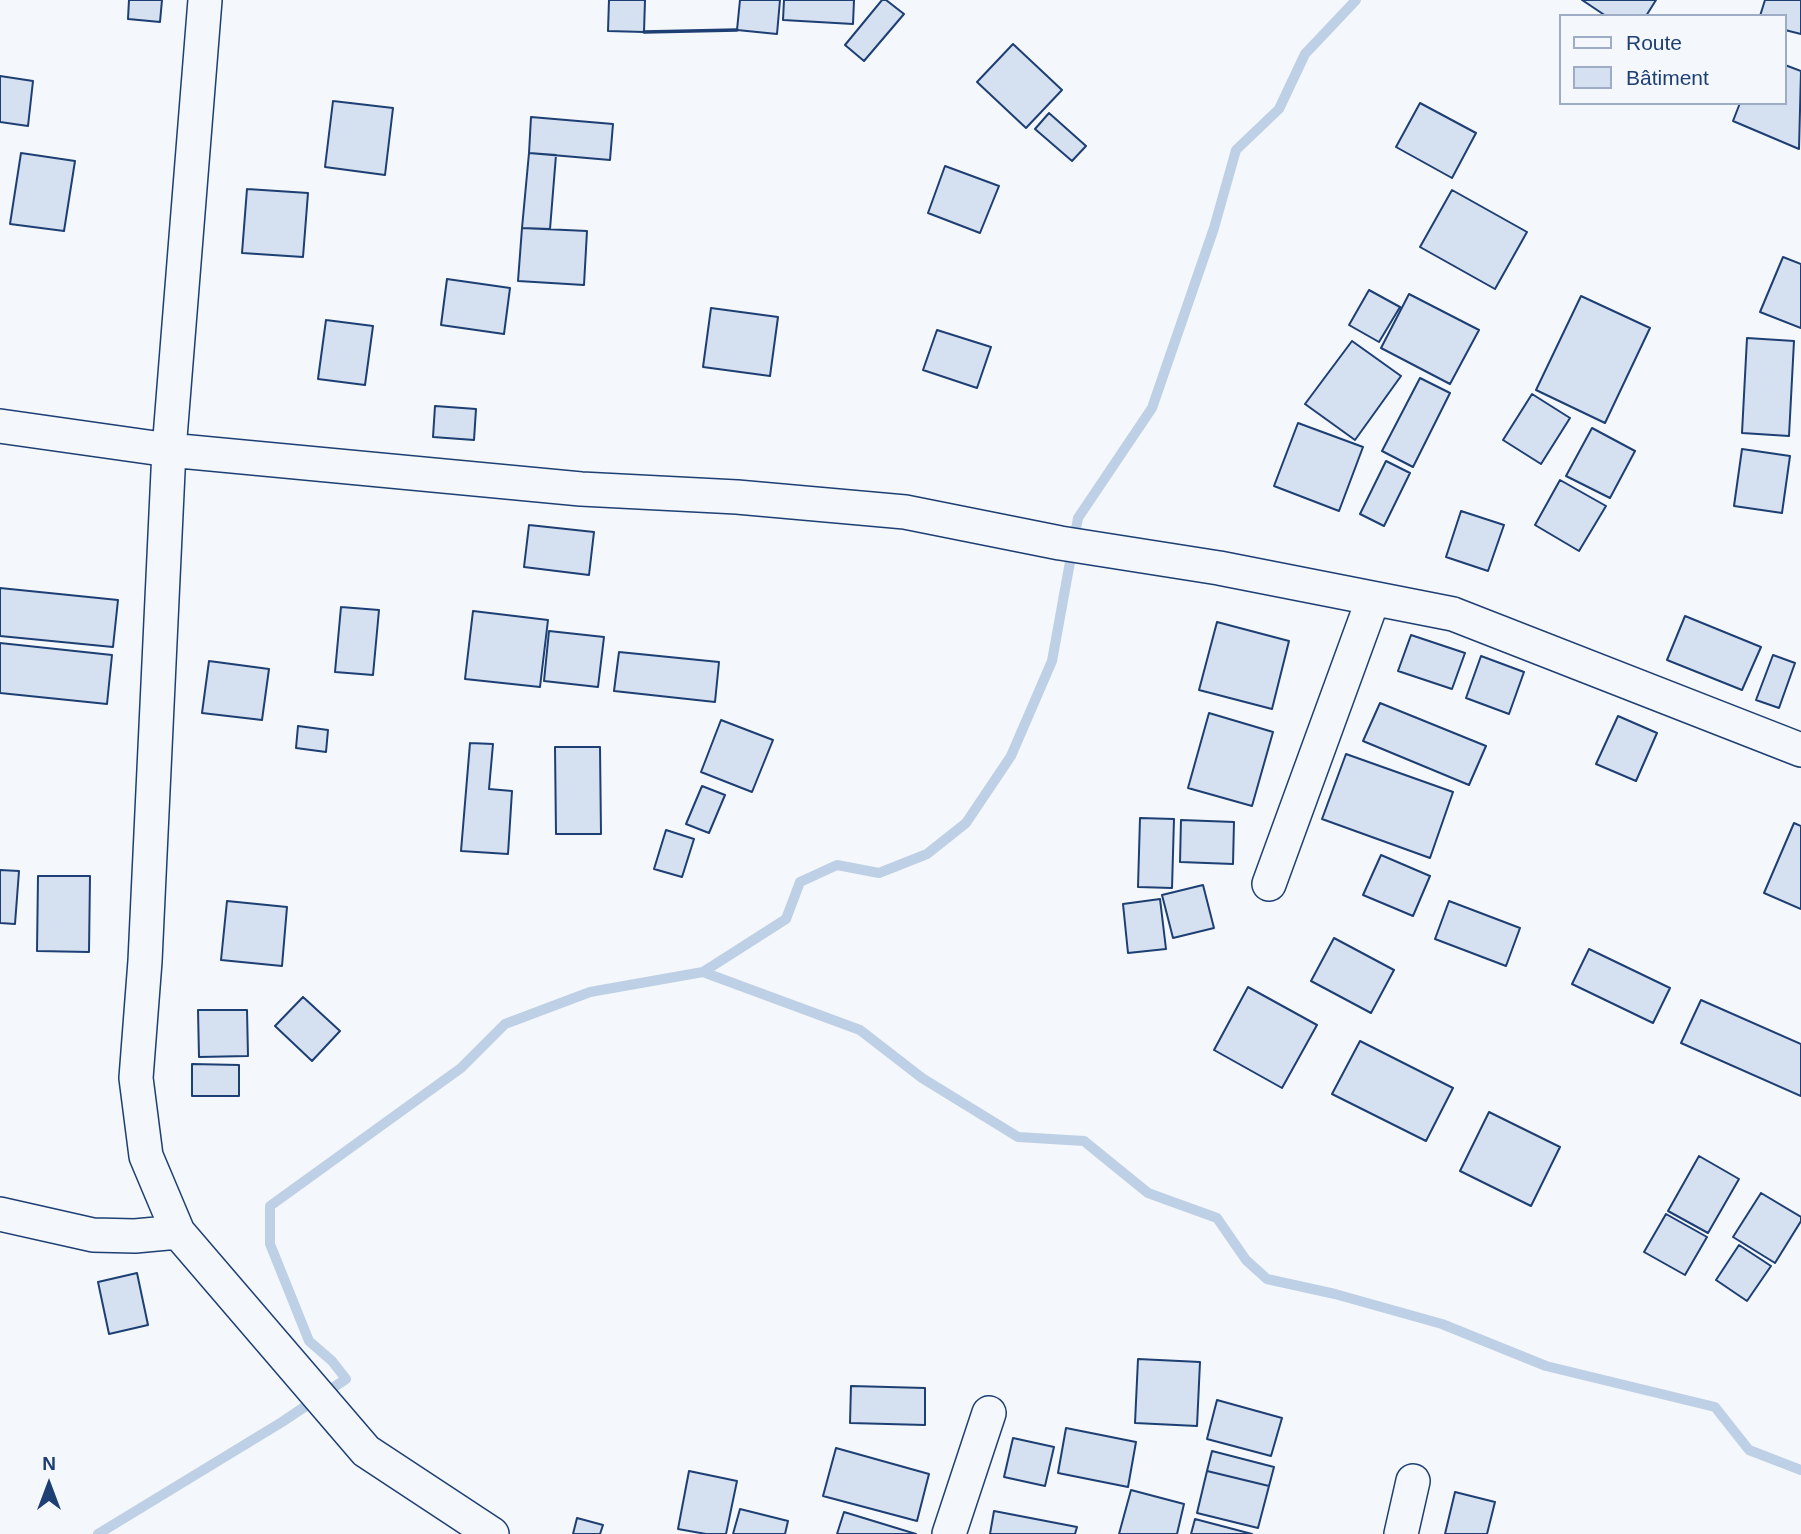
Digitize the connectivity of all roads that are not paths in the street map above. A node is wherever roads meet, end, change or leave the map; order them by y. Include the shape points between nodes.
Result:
1 (205, 0) edge
2 (0, 426) edge
3 (169, 450) junction
4 (1373, 599) junction
5 (1801, 750) edge
6 (1269, 884) dead end
7 (0, 1214) edge
8 (178, 1232) junction
9 (989, 1413) dead end
10 (1413, 1480) dead end
11 (492, 1534) edge
12 (949, 1534) edge
13 (1401, 1534) edge

1 - 3 street
2 - 3 street
3 - 4 street via 581,489 905,512
3 - 8 street via 136,1078 146,1156
4 - 5 street via 1453,614
4 - 6 street
7 - 8 street via 93,1235
8 - 11 street via 366,1451
9 - 12 street
10 - 13 street

